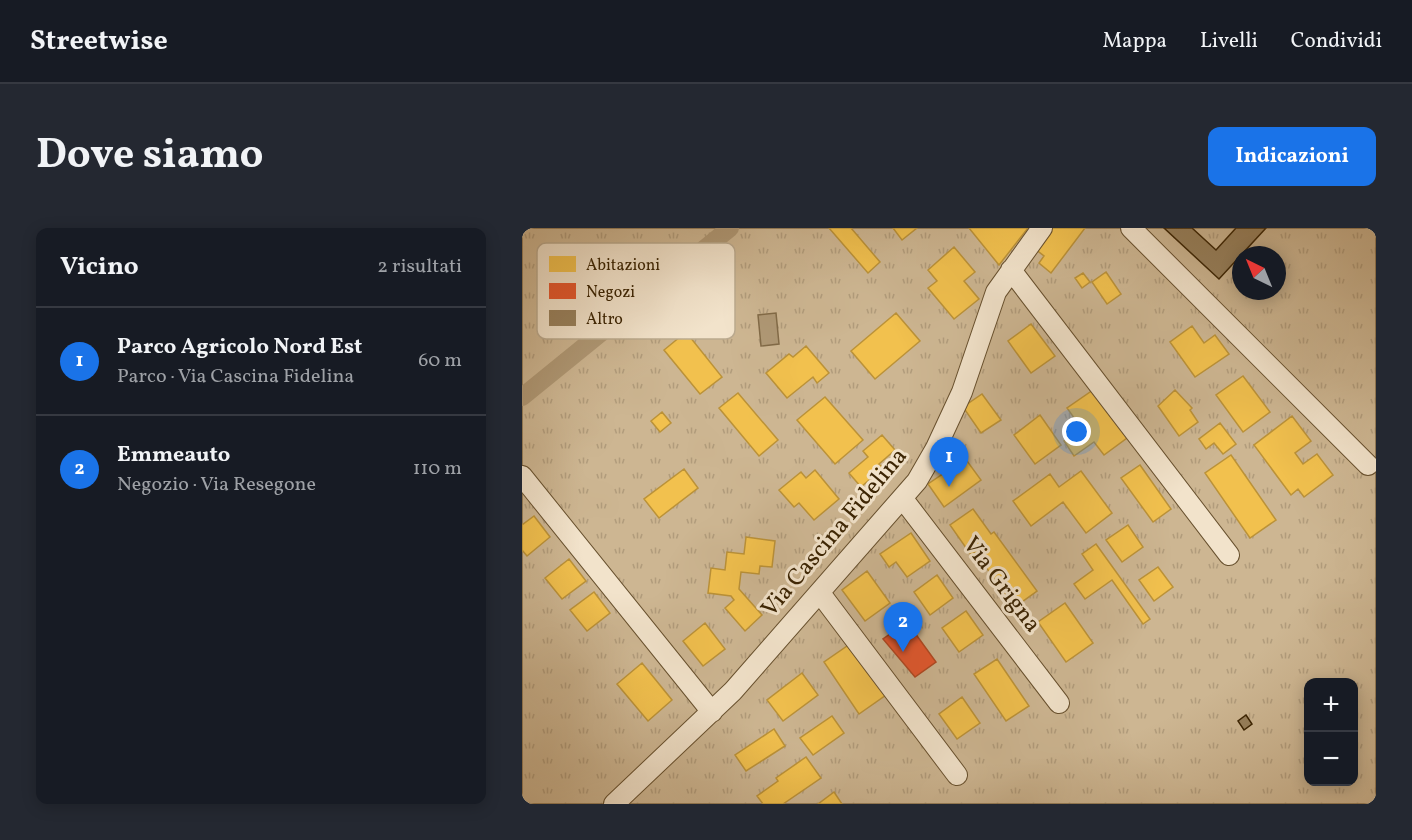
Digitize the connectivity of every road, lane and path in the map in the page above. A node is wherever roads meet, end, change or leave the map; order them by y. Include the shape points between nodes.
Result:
1 (1042, 228) edge
2 (1131, 228) edge
3 (1011, 270) junction
4 (1368, 465) dead end
5 (522, 476) edge
6 (903, 499) junction
7 (1229, 555) dead end
8 (820, 593) junction
9 (1059, 703) dead end
10 (712, 712) junction
11 (957, 774) dead end
12 (614, 804) edge

1 - 3 street, Via Cascina Fidelina
2 - 4 street
3 - 6 street, Via Cascina Fidelina via 996,292 948,423 924,470
3 - 7 street
5 - 10 street
6 - 8 street, Via Cascina Fidelina
6 - 9 street, Via Grigna
8 - 10 street, Via Cascina Fidelina
8 - 11 street
10 - 12 street, Via Cascina Fidelina

